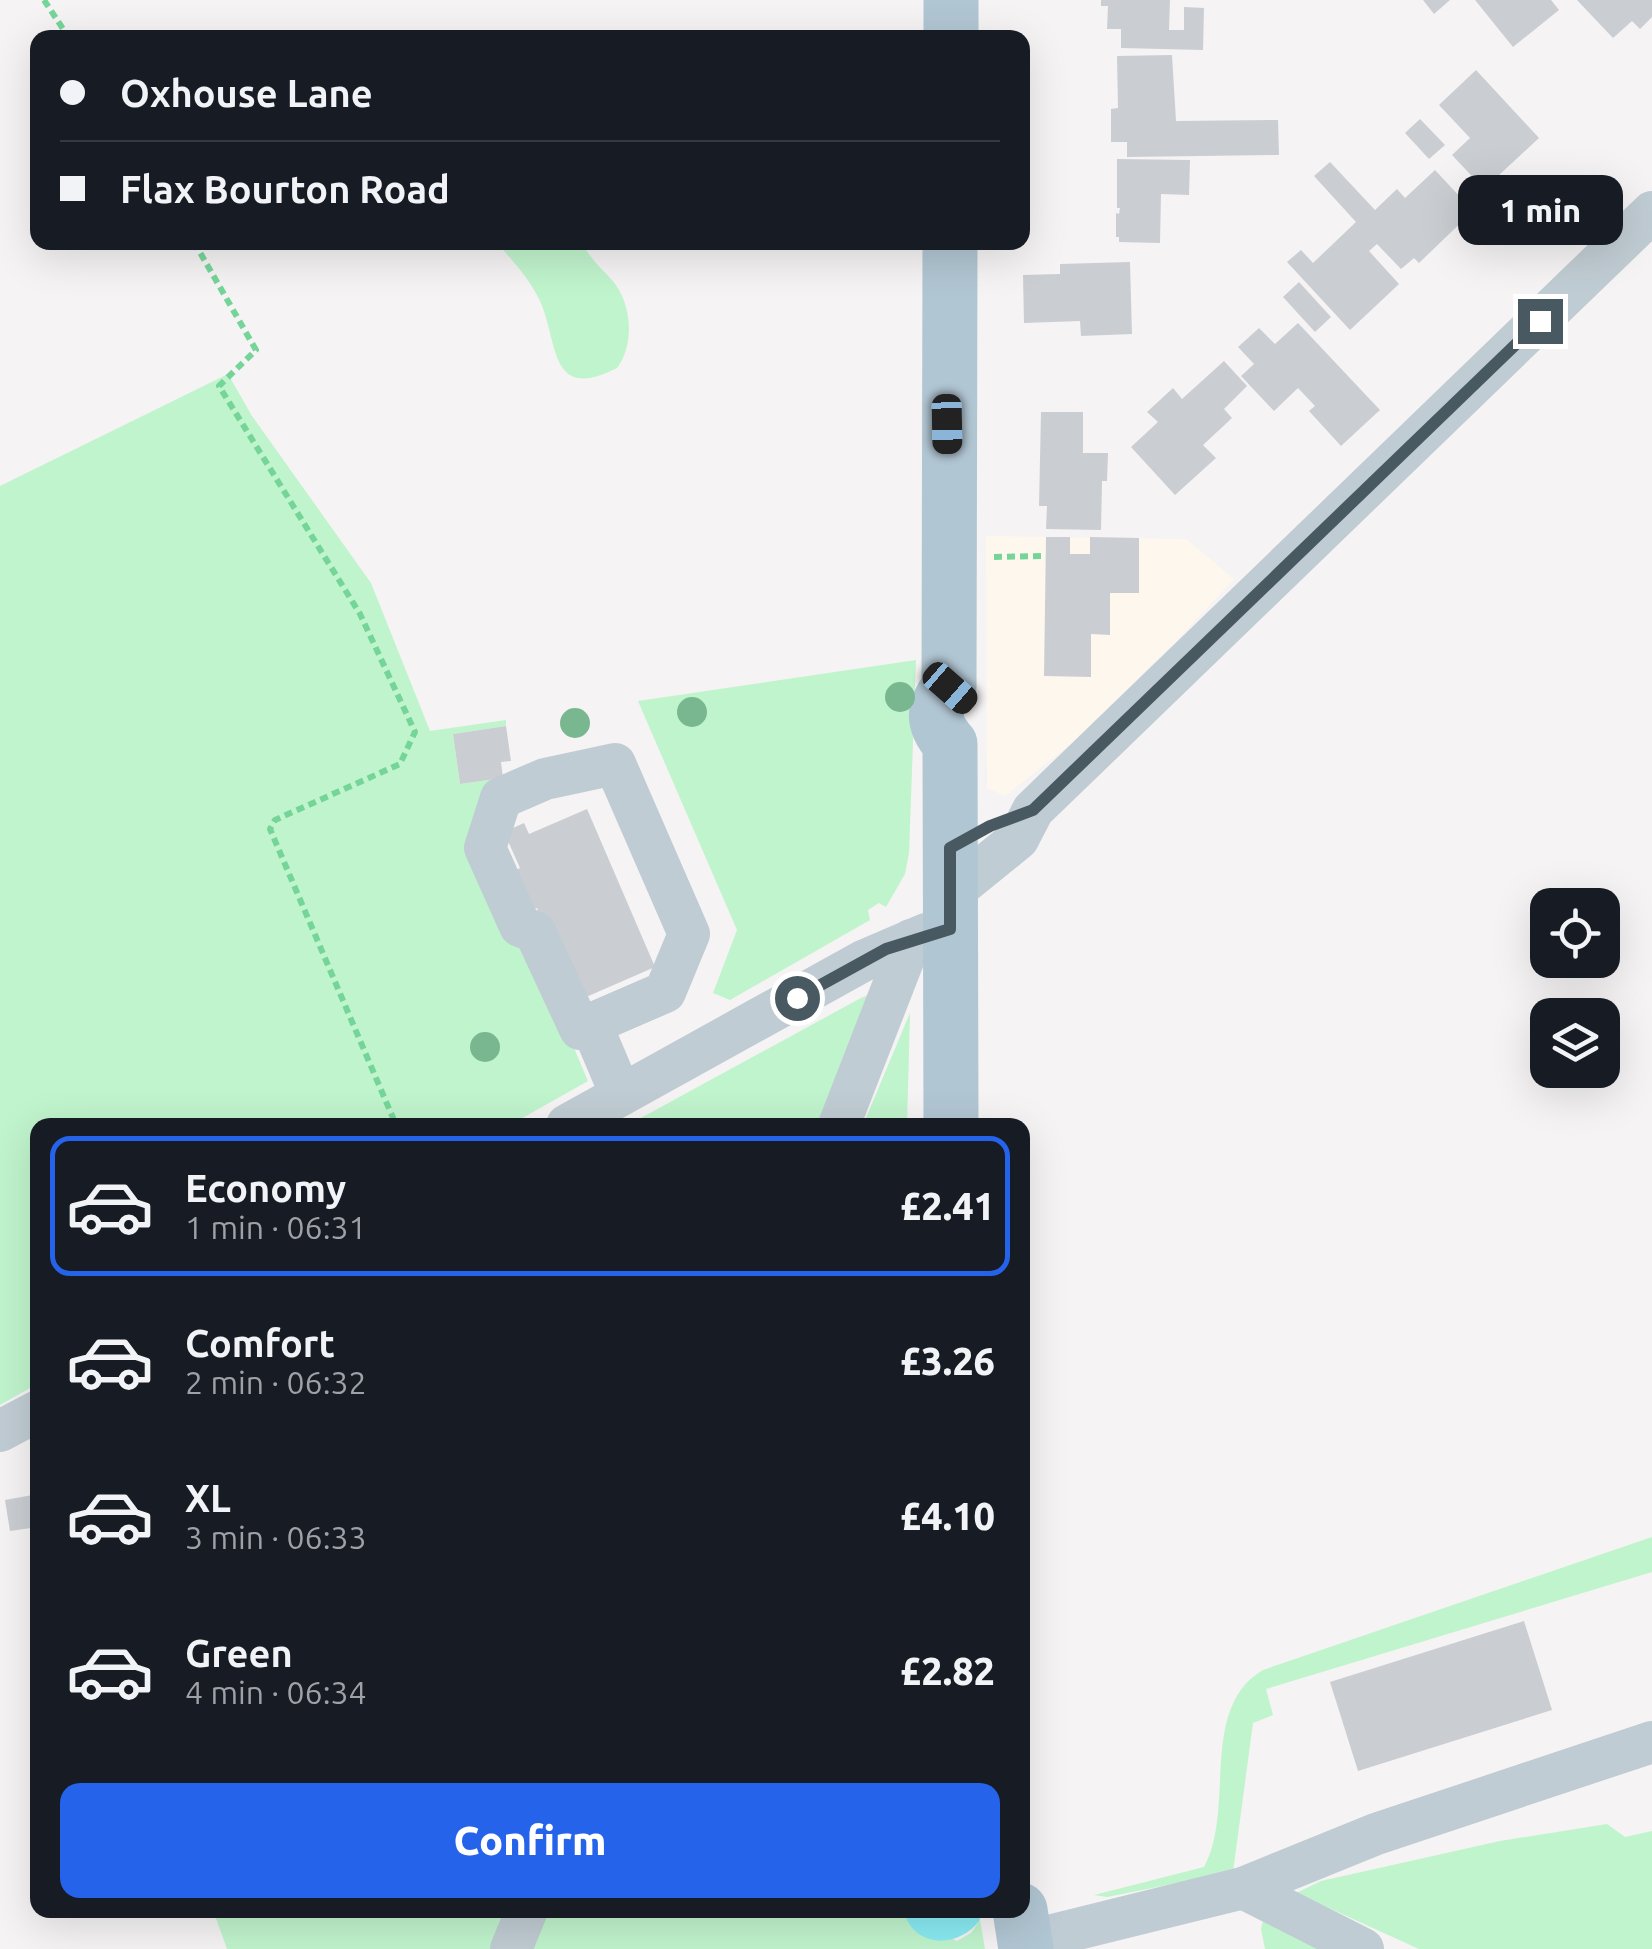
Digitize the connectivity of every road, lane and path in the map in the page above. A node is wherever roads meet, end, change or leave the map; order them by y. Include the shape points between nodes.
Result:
1 (44, 0) edge
2 (951, 0) edge
3 (64, 30) edge
4 (951, 30) edge
5 (1652, 212) edge
6 (199, 250) edge
7 (950, 250) edge
8 (940, 903) junction
9 (590, 1024) junction
10 (622, 1095) junction
11 (393, 1118) edge
12 (580, 1118) edge
13 (841, 1118) edge
14 (952, 1118) edge
15 (30, 1414) edge
16 (0, 1431) edge
17 (1652, 1742) edge
18 (1243, 1888) junction
19 (523, 1918) edge
20 (1023, 1934) edge
21 (511, 1949) edge
22 (1363, 1949) edge

1 - 3 path
2 - 4 main road
5 - 8 street via 1033,810 1018,839
6 - 11 path via 256,350 219,386 360,614 415,732 400,764 274,820 270,829
7 - 8 main road via 950,688 966,702 966,730 950,744
8 - 10 street via 863,960
8 - 13 street
8 - 14 main road
9 - 9 street via 666,992 689,934 616,764 545,778 501,798 485,848 520,926 535,932 580,1029
9 - 10 street
10 - 12 street
15 - 16 street
17 - 18 street via 1376,1834
18 - 20 street
18 - 22 street
19 - 21 street

